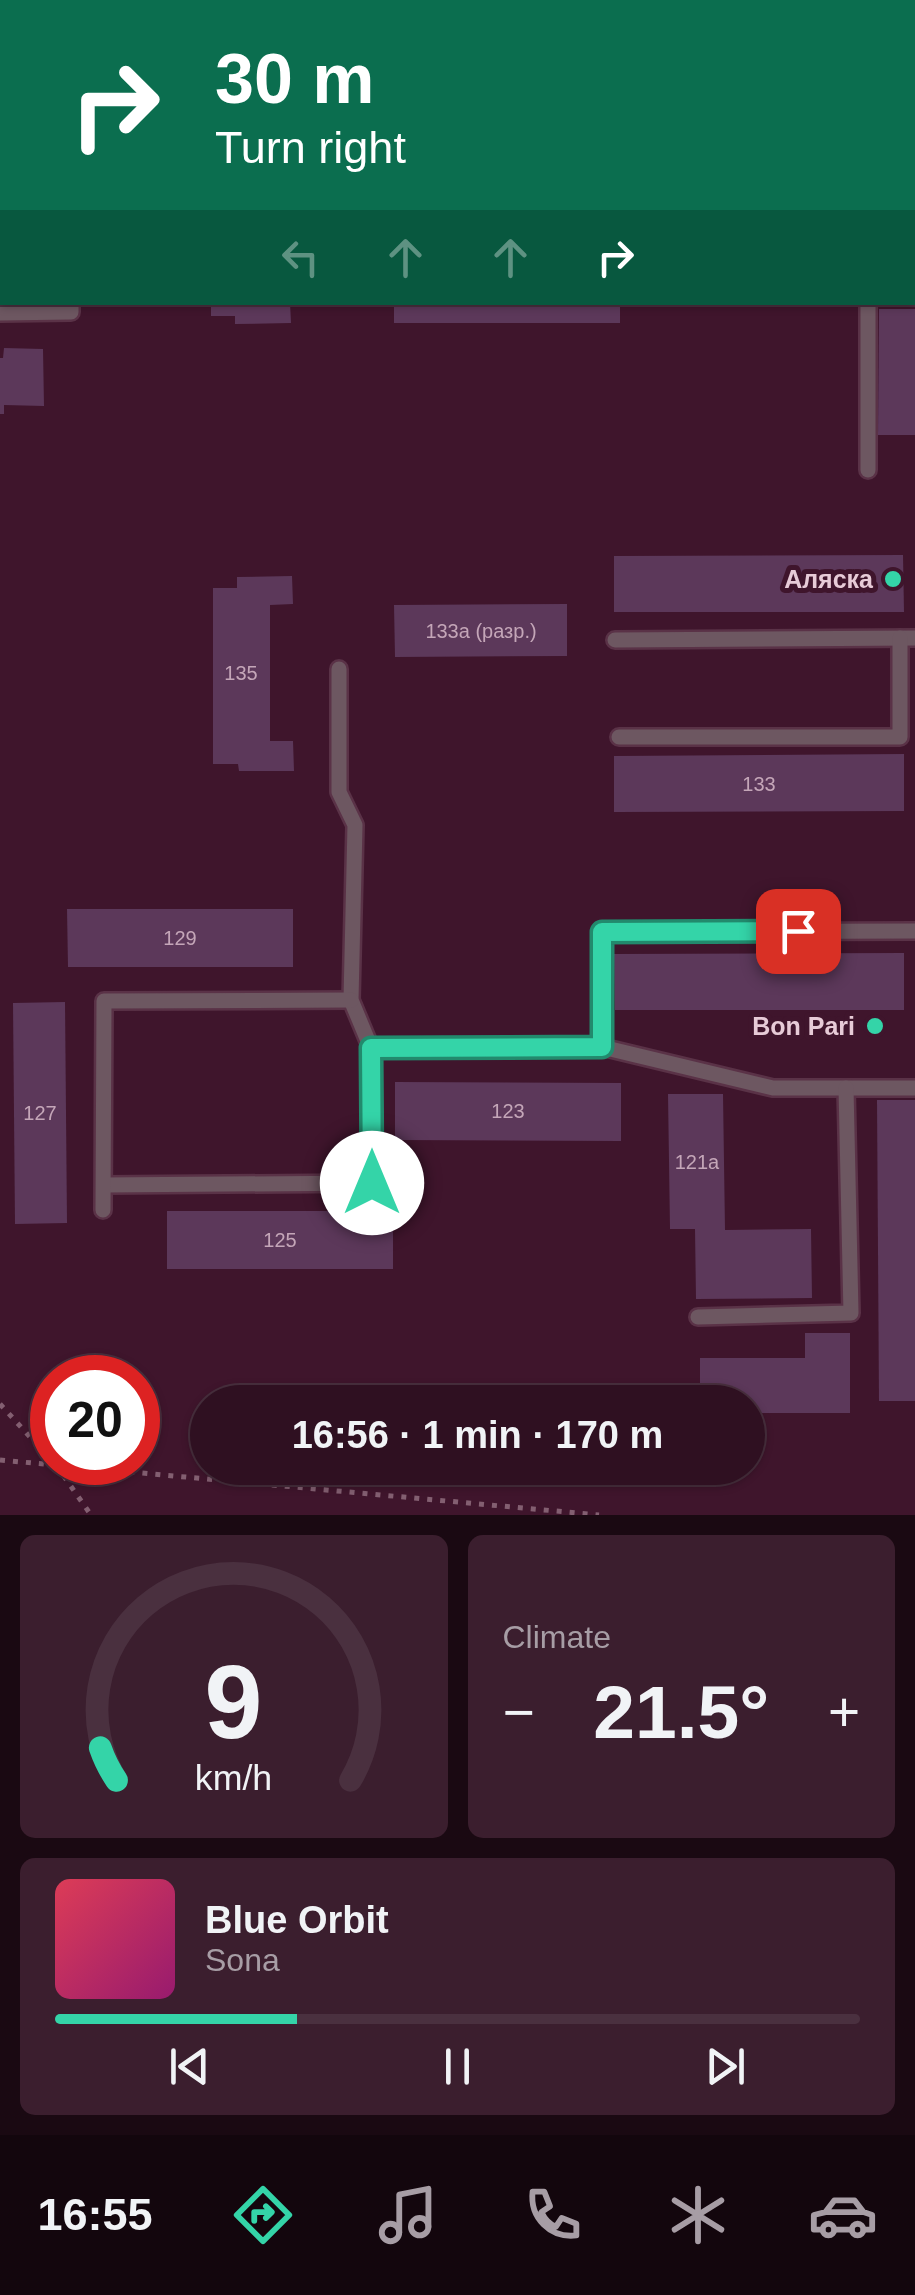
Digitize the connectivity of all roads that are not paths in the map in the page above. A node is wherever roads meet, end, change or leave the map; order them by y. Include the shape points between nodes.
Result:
1 (71, 305) edge
2 (868, 305) edge
3 (0, 314) edge
4 (868, 470) dead end
5 (907, 638) edge
6 (615, 640) dead end
7 (339, 669) dead end
8 (619, 737) dead end
9 (915, 930) edge
10 (351, 1000) junction
11 (602, 1047) junction
12 (371, 1048) junction
13 (846, 1088) junction
14 (915, 1088) edge
15 (104, 1184) junction
16 (103, 1210) dead end
17 (698, 1317) dead end

1 - 3 lane via 71,312
2 - 4 lane
5 - 6 lane
5 - 8 lane via 900,737
7 - 10 lane via 339,792 356,824
9 - 11 lane via 602,932
10 - 12 lane
10 - 15 lane via 104,1001
11 - 12 lane
11 - 13 lane via 773,1088
12 - 15 lane via 372,1183
13 - 14 lane
13 - 17 lane via 851,1313
15 - 16 lane

